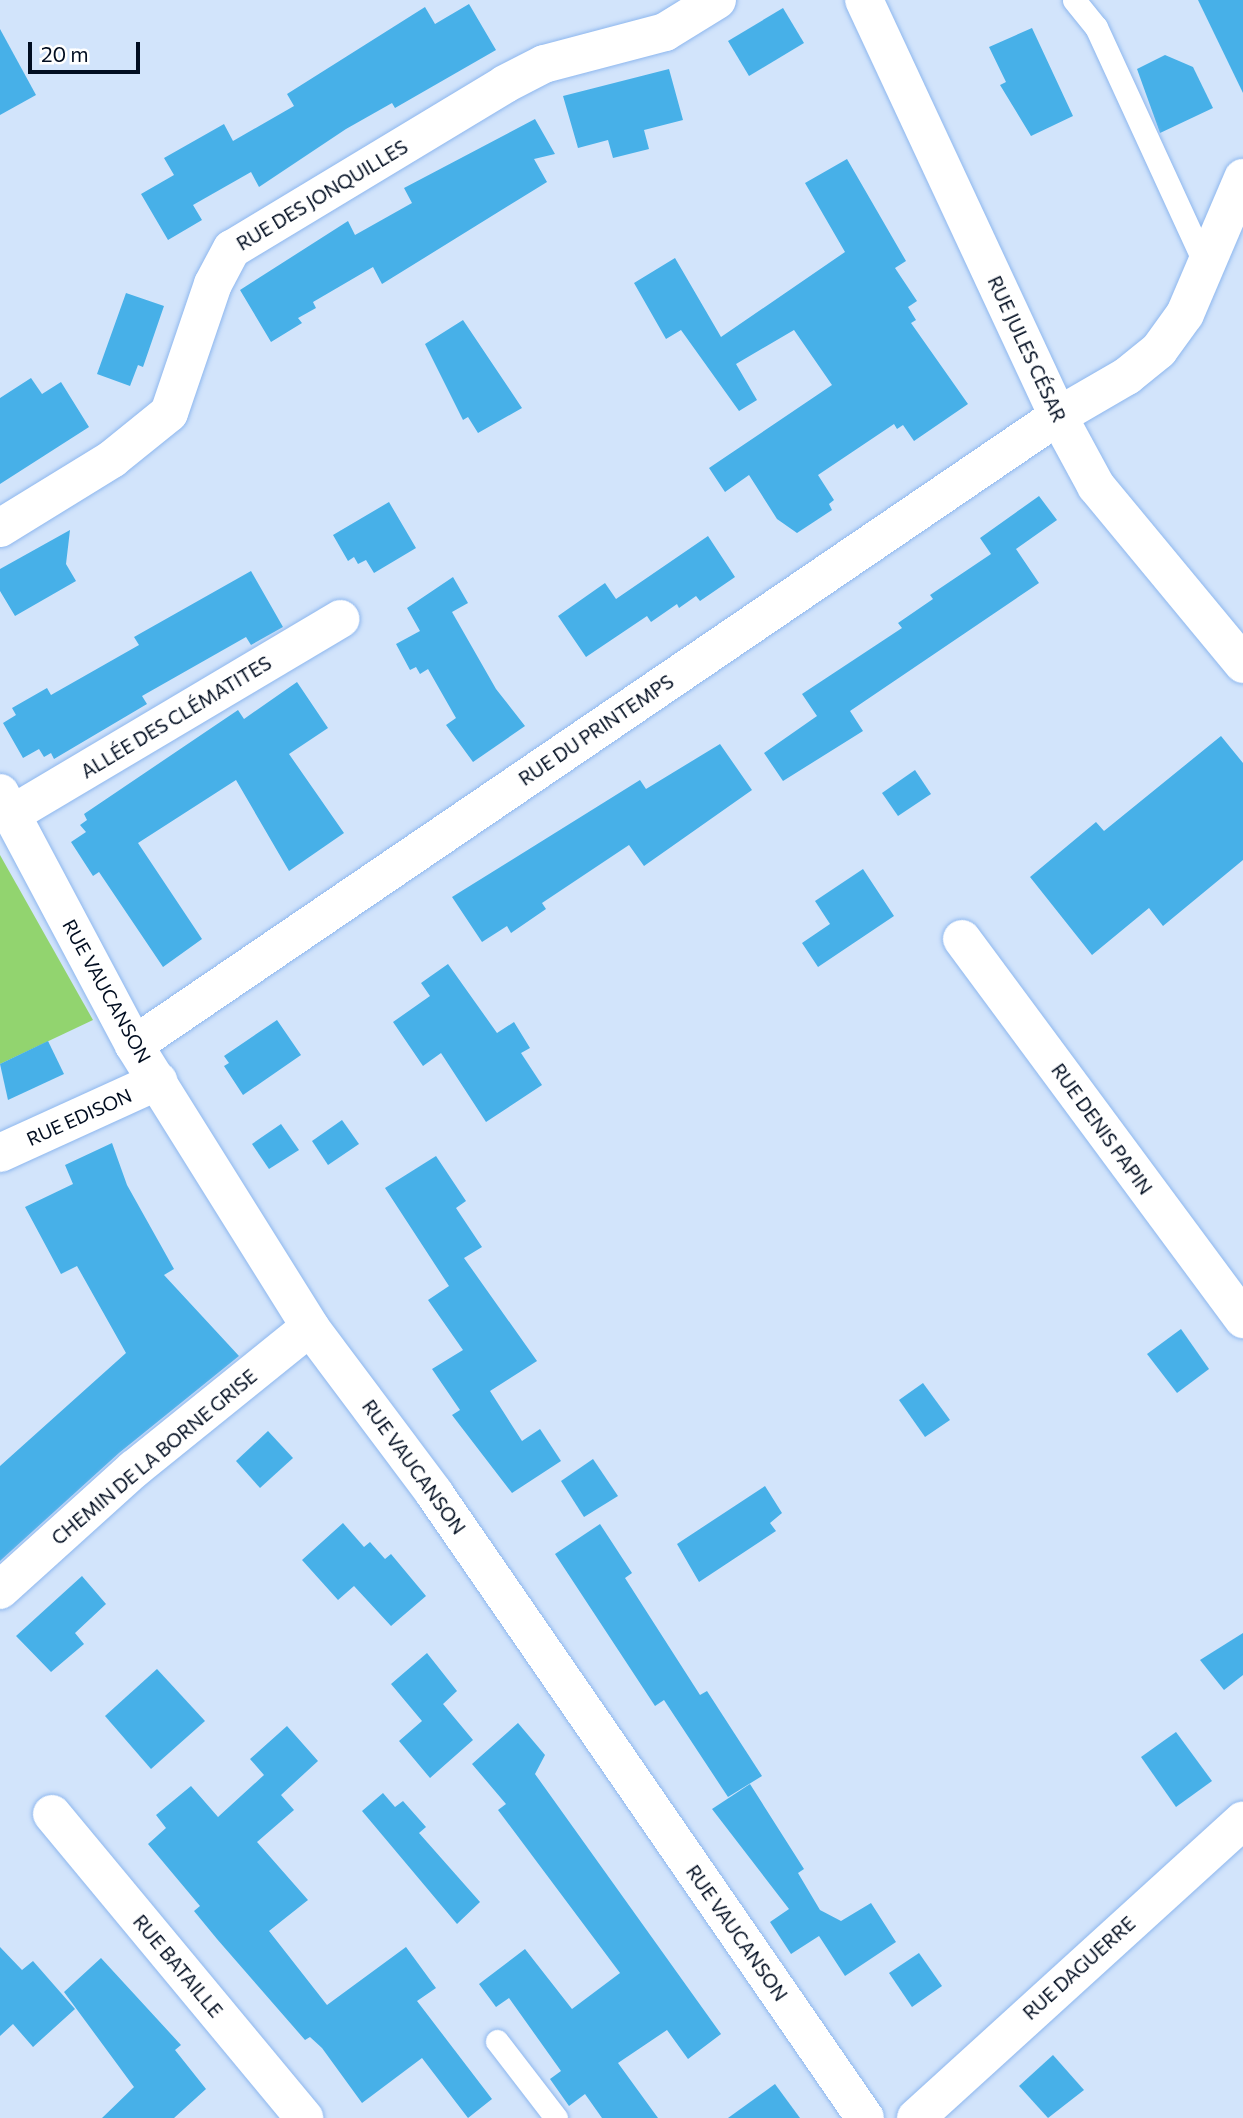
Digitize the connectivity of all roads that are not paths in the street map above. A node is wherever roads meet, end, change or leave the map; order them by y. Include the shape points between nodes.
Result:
1 (717, 0) edge
2 (864, 0) edge
3 (1074, 0) edge
4 (1243, 178) edge
5 (1206, 266) junction
6 (1058, 416) junction
7 (0, 528) edge
8 (340, 619) dead end
9 (1243, 664) edge
10 (6, 804) edge
11 (962, 939) dead end
12 (134, 1045) junction
13 (159, 1081) junction
14 (0, 1153) edge
15 (1242, 1313) edge
16 (310, 1327) junction
17 (0, 1590) edge
18 (51, 1814) dead end
19 (1243, 1820) edge
20 (497, 2041) dead end
21 (304, 2118) edge
22 (556, 2118) edge
23 (865, 2118) edge
24 (916, 2118) edge

1 - 7 street, RUE DES JONQUILLES via 665,32 544,64 232,250 213,284 169,412 112,459
2 - 6 street, RUE JULES CÉSAR
3 - 5 lane via 1096,27
4 - 5 street, RUE DU PRINTEMPS
5 - 6 street, RUE DU PRINTEMPS via 1185,314 1158,350 1127,376
6 - 9 street, RUE JULES CÉSAR via 1096,486
6 - 12 street, RUE DU PRINTEMPS
8 - 10 street, ALLÉE DES CLÉMATITES
10 - 12 street, RUE VAUCANSON
11 - 15 street, RUE DENIS PAPIN
12 - 13 street, RUE VAUCANSON
13 - 14 street, RUE EDISON
13 - 16 street, RUE VAUCANSON
16 - 17 street, CHEMIN DE LA BORNE GRISE via 134,1469
16 - 23 street, RUE VAUCANSON via 434,1493
18 - 21 street, RUE BATAILLE
19 - 24 street, RUE DAGUERRE
20 - 22 lane

